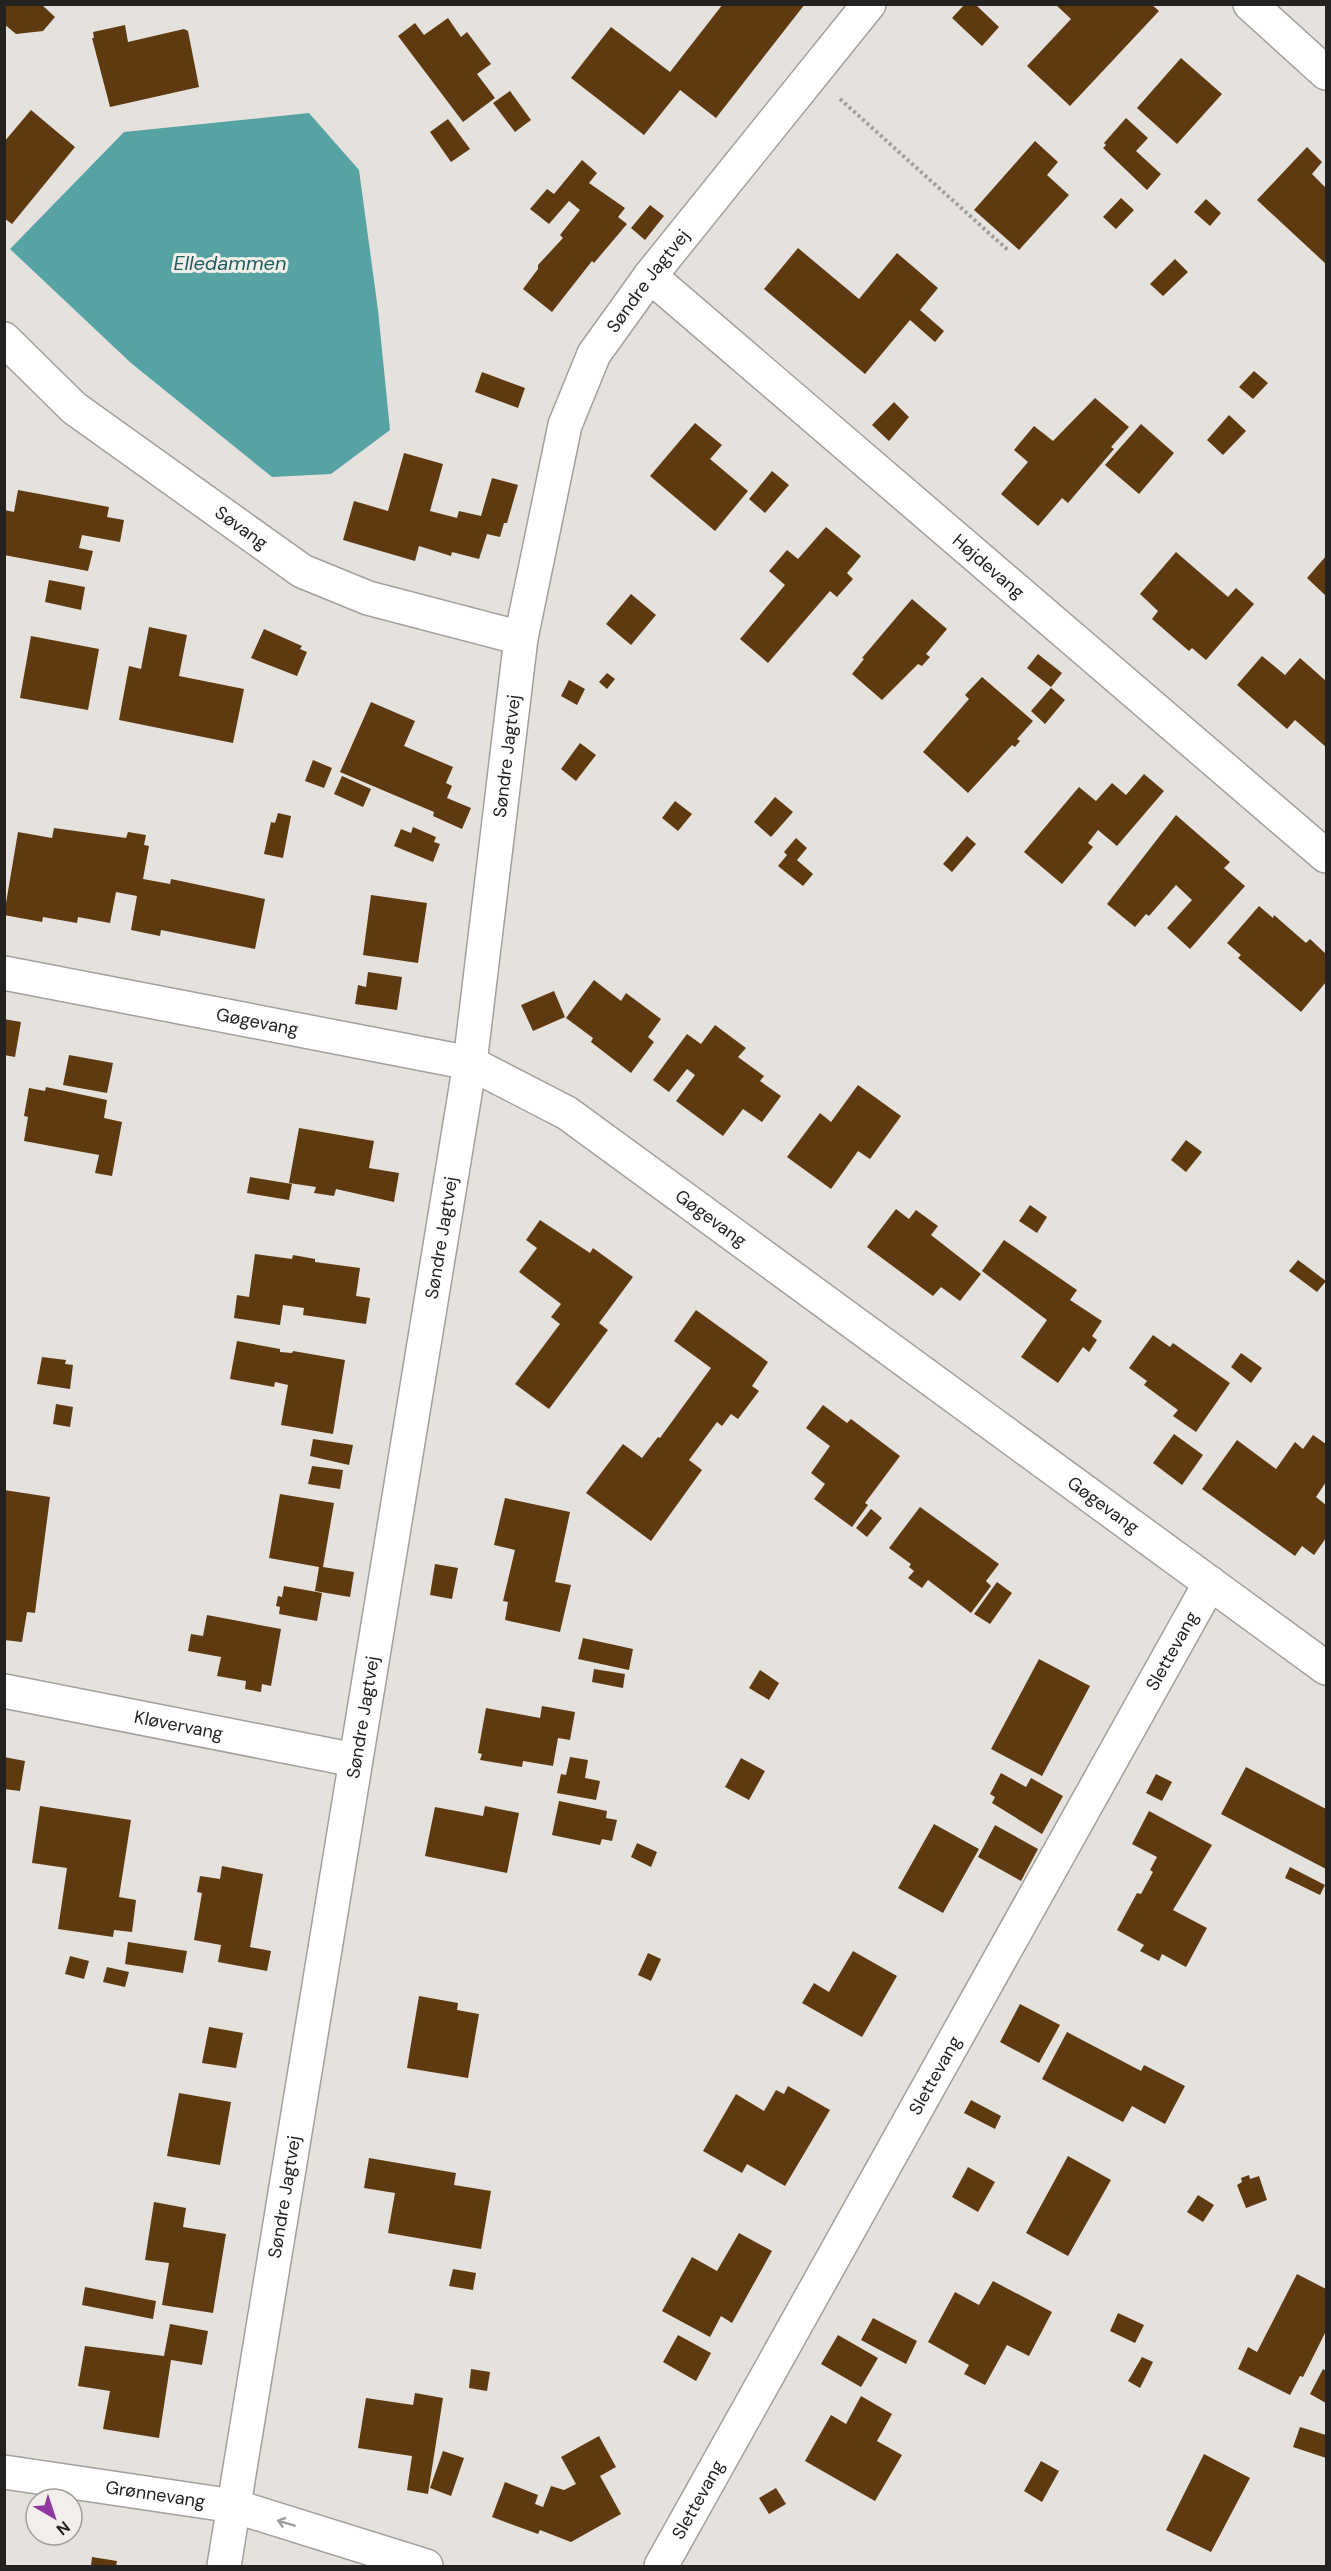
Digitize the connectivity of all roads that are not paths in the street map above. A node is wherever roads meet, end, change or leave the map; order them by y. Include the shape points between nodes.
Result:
1 (869, 4) edge
2 (1250, 4) edge
3 (1326, 73) edge
4 (650, 276) junction
5 (4, 339) edge
6 (521, 638) junction
7 (1326, 856) edge
8 (4, 973) edge
9 (470, 1063) junction
10 (1210, 1583) junction
11 (1326, 1668) edge
12 (4, 1690) edge
13 (355, 1760) junction
14 (4, 2472) edge
15 (234, 2506) junction
16 (224, 2566) edge
17 (426, 2566) edge
18 (661, 2566) edge

1 - 4 street, Søndre Jagtvej
2 - 3 street
4 - 6 street, Søndre Jagtvej via 594,354 565,425
4 - 7 street, Højdevang
5 - 6 street, Søvang via 74,408 302,571 368,598
6 - 9 street, Søndre Jagtvej
8 - 9 street, Gøgevang
9 - 10 street, Gøgevang via 567,1113
9 - 13 street, Søndre Jagtvej
10 - 11 street, Gøgevang
10 - 18 street, Slettevang
12 - 13 street, Kløvervang
13 - 15 street, Søndre Jagtvej
14 - 15 street, Grønnevang
15 - 16 street, Søndre Jagtvej
17 -> 15 street

